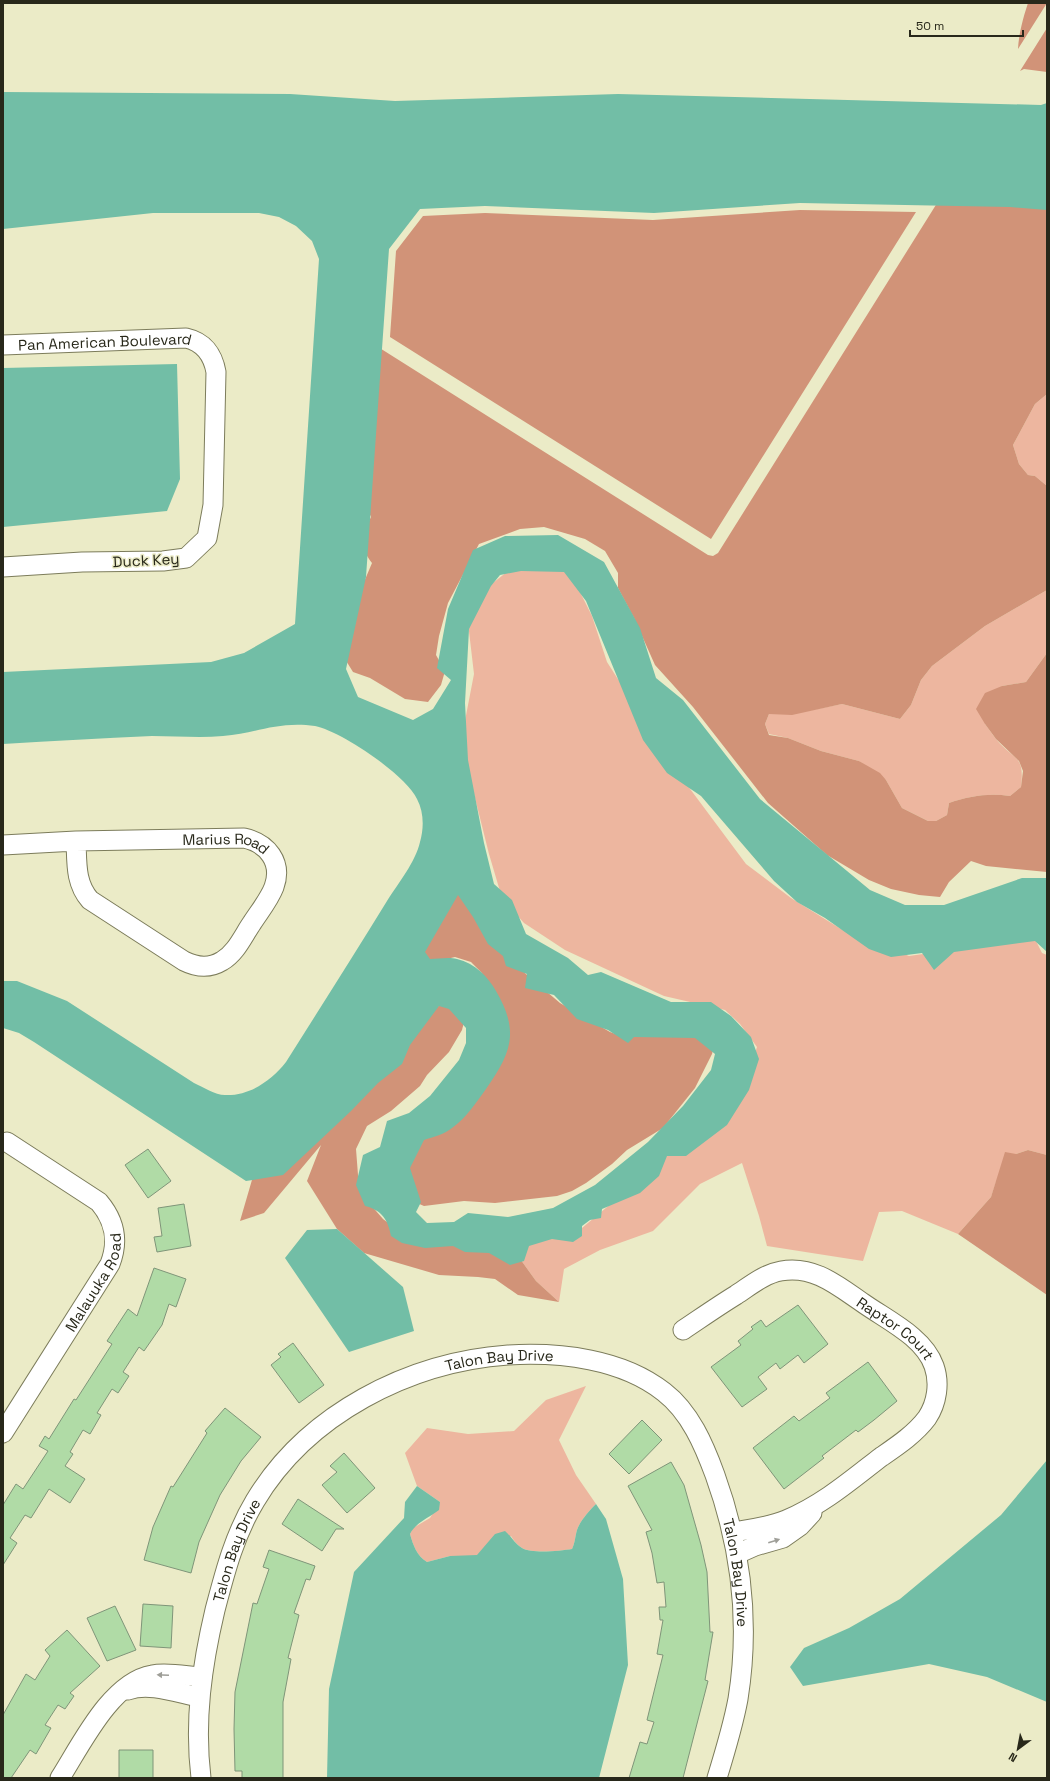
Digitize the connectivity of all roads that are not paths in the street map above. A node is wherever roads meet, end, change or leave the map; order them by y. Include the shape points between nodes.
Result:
1 (3, 346) edge
2 (205, 347) joint
3 (3, 567) edge
4 (76, 841) junction
5 (3, 844) edge
6 (7, 1142) dead end
7 (683, 1330) dead end
8 (3, 1433) edge
9 (820, 1504) junction
10 (733, 1532) junction
11 (737, 1554) junction
12 (202, 1677) junction
13 (118, 1695) junction
14 (199, 1697) junction
15 (60, 1778) edge
16 (201, 1778) edge
17 (717, 1778) edge

1 - 2 street, Pan American Boulevard via 179,338 193,340
2 - 3 street, Duck Key via 216,372 215,479 207,538 186,558
4 - 4 street, Marius Road via 78,879 83,892 90,900 184,961 197,966 214,965 231,954 270,895 276,880 276,865 270,852 254,840 244,838
4 - 5 street, Marius Road
6 - 8 street, Malauuka Road via 99,1202 113,1224 115,1240 110,1264
7 - 9 street, Raptor Court via 765,1276 781,1271 802,1270 833,1283 910,1335 928,1355 936,1375 937,1387 936,1398 927,1418 911,1435
9 - 10 street, Raptor Court via 785,1521
11 -> 9 street, Raptor Court via 788,1535
10 - 11 street, Talon Bay Drive
10 - 12 street, Talon Bay Drive via 709,1457 695,1429 674,1400 647,1380 610,1365 557,1356 494,1356 451,1364 394,1384 342,1411 315,1431 282,1464 254,1503 232,1549 210,1632
11 - 17 street, Talon Bay Drive via 743,1609 742,1667 732,1729
12 -> 13 street via 153,1675 133,1682
12 - 14 street, Talon Bay Drive
13 - 14 street via 131,1689 142,1688
13 - 15 street via 100,1716
14 - 16 street, Talon Bay Drive

